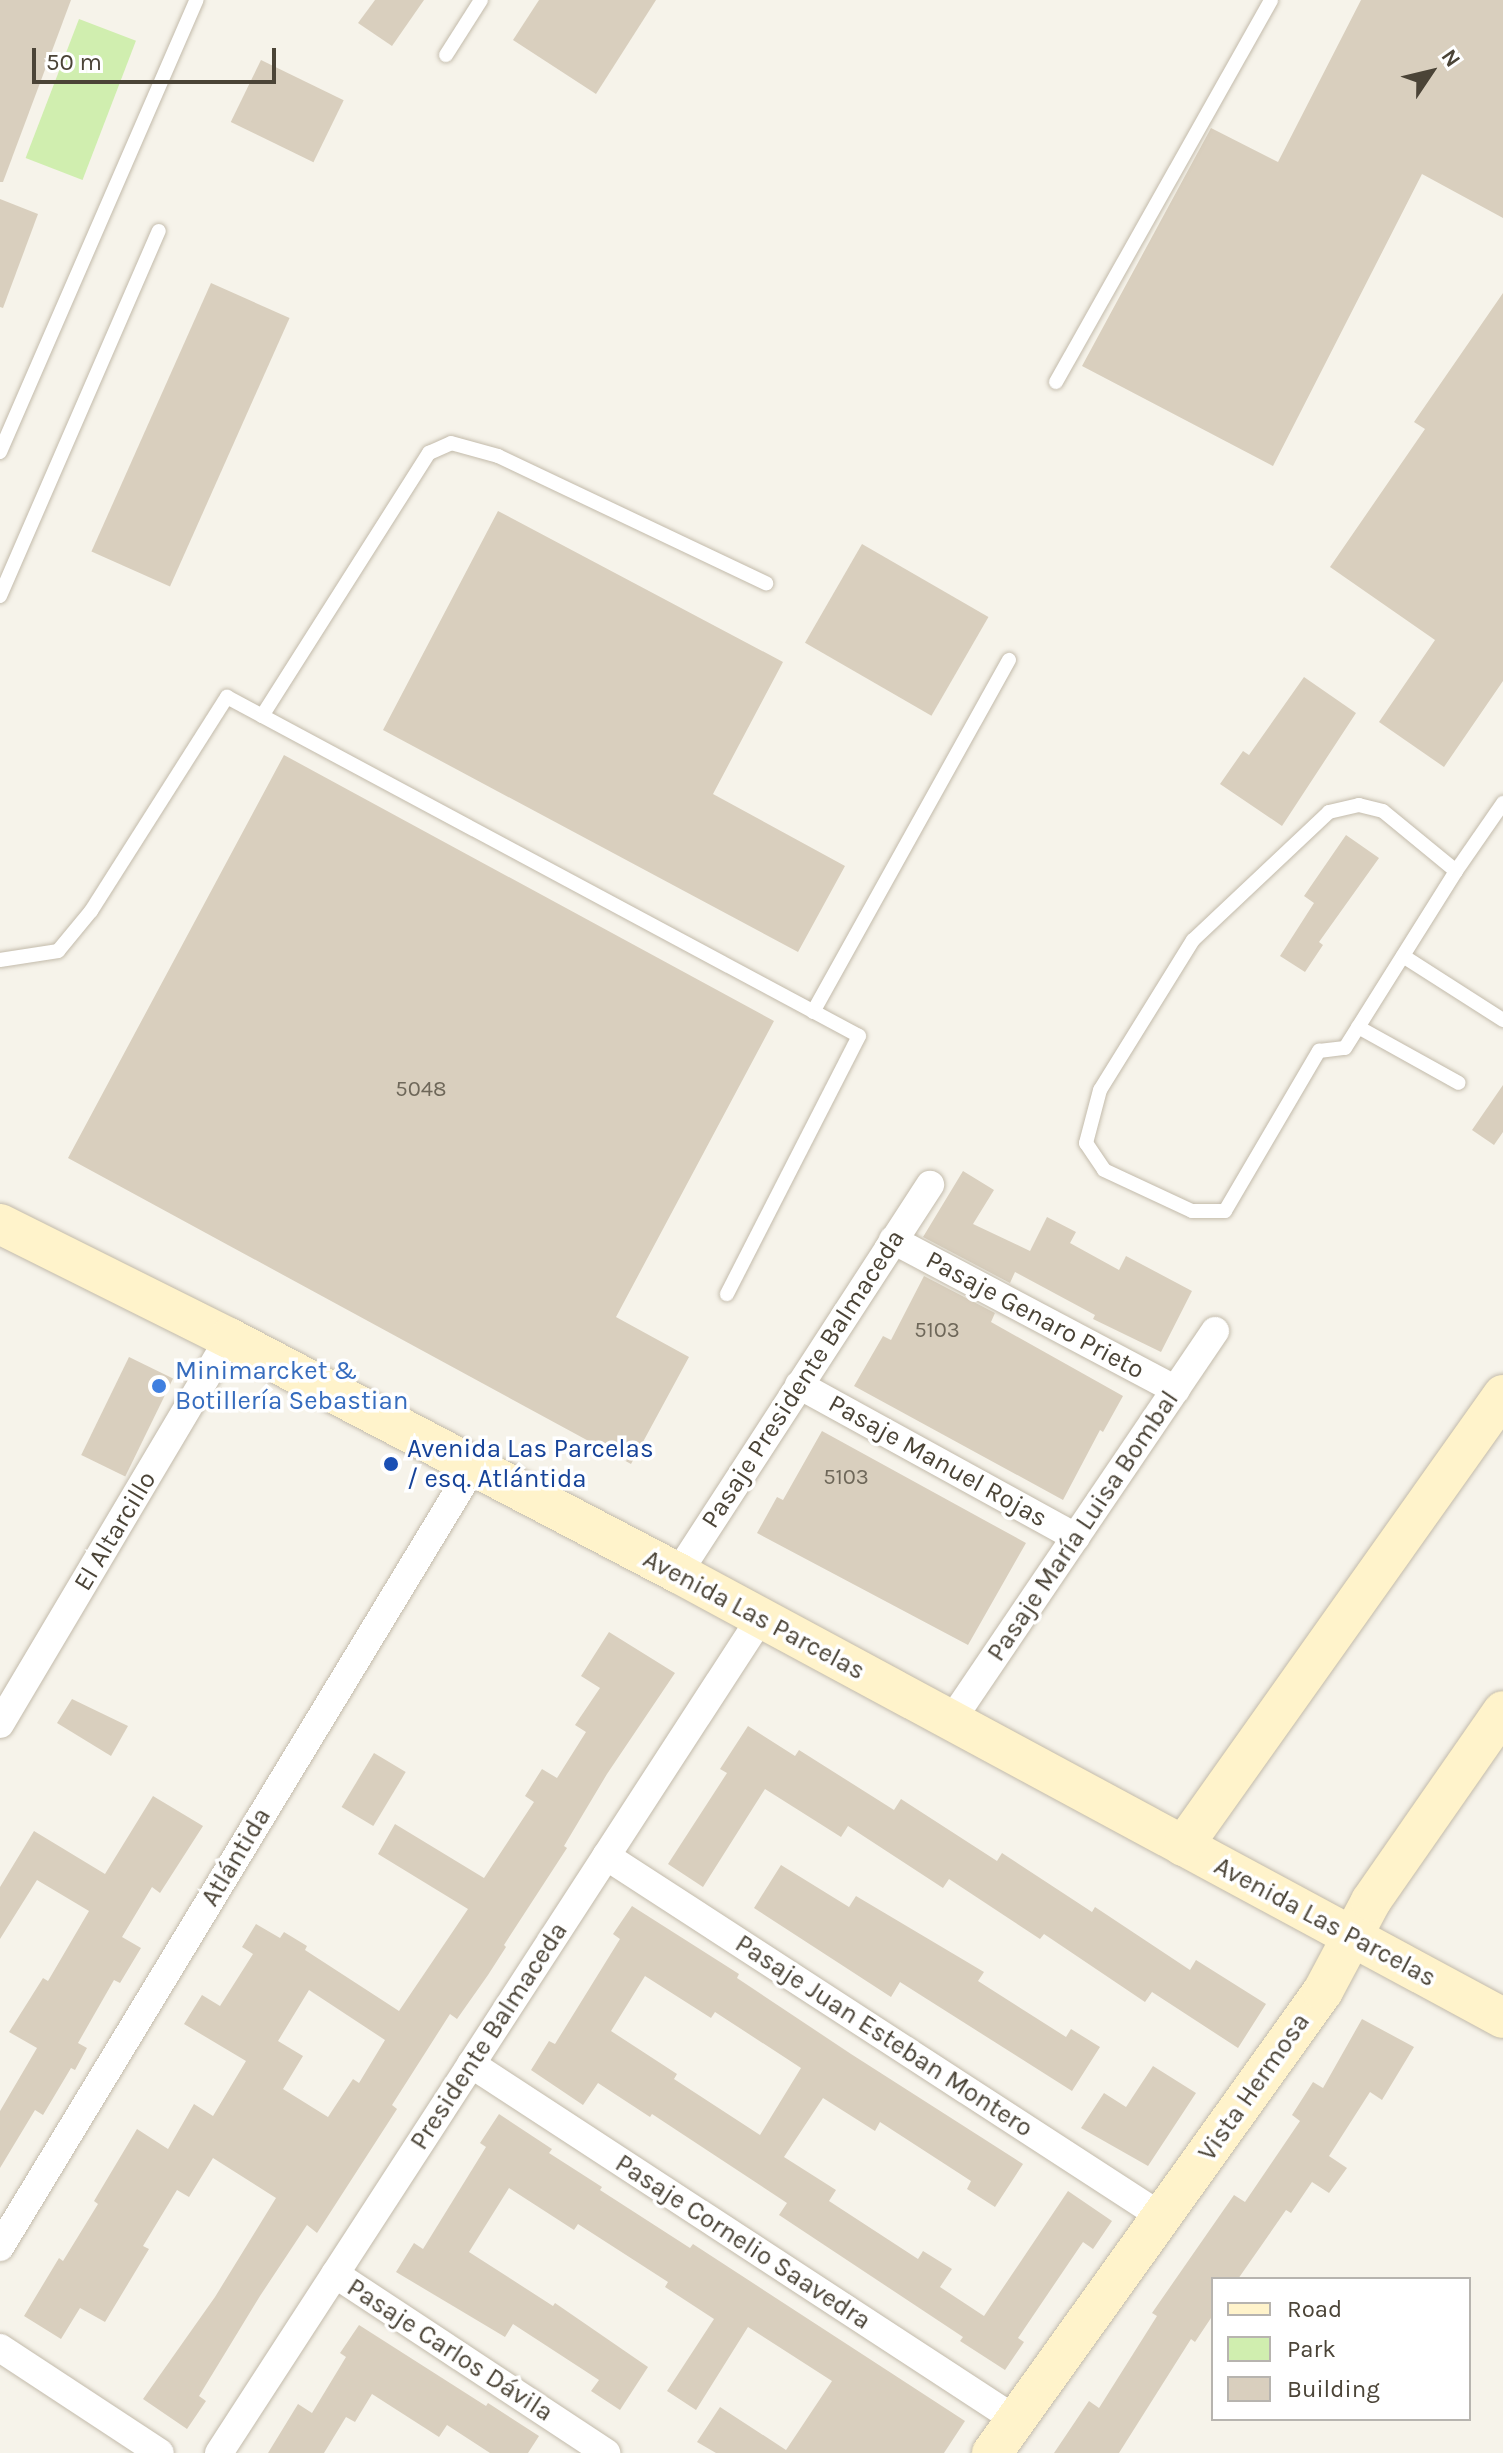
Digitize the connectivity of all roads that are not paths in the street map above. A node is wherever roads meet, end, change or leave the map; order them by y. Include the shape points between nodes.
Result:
1 (197, 0) edge
2 (481, 0) edge
3 (1271, 0) edge
4 (446, 55) dead end
5 (159, 231) dead end
6 (1056, 382) dead end
7 (0, 452) edge
8 (766, 583) dead end
9 (0, 596) edge
10 (1009, 660) dead end
11 (262, 716) junction
12 (1503, 803) edge
13 (1456, 871) junction
14 (1403, 956) junction
15 (0, 960) edge
16 (813, 1012) junction
17 (1503, 1020) edge
18 (1358, 1027) junction
19 (1459, 1083) dead end
20 (930, 1185) dead end
21 (0, 1224) edge
22 (893, 1240) junction
23 (727, 1294) dead end
24 (1215, 1331) dead end
25 (229, 1338) junction
26 (799, 1385) junction
27 (1176, 1390) junction
28 (1503, 1395) edge
29 (473, 1467) junction
30 (1076, 1537) junction
31 (678, 1573) junction
32 (760, 1619) junction
33 (1503, 1711) edge
34 (951, 1721) junction
35 (0, 1724) edge
36 (1183, 1846) junction
37 (606, 1856) junction
38 (1351, 1937) junction
39 (1503, 2018) edge
40 (471, 2064) junction
41 (1162, 2217) junction
42 (0, 2247) edge
43 (335, 2274) junction
44 (0, 2348) edge
45 (1016, 2420) junction
46 (160, 2453) edge
47 (219, 2453) edge
48 (606, 2453) edge
49 (992, 2453) edge

1 - 7 lane
2 - 4 lane
3 - 6 lane
5 - 9 lane
8 - 11 lane via 498,456 451,443 429,453
10 - 16 lane
11 - 15 lane via 227,697 91,911 58,951
11 - 16 lane
12 - 13 lane
13 - 14 lane
13 - 18 lane via 1383,811 1359,805 1329,812 1193,940 1100,1090 1086,1143 1104,1170 1192,1211 1225,1211 1319,1051 1345,1048
14 - 17 lane
14 - 18 lane
16 - 23 lane via 859,1036
18 - 19 lane
20 - 22 street, Pasaje Presidente Balmaceda
21 - 25 street, Avenida Las Parcelas
22 - 26 street, Pasaje Presidente Balmaceda
22 - 27 street, Pasaje Genaro Prieto
24 - 27 street, Pasaje María Luisa Bombal
25 - 29 street, Avenida Las Parcelas
25 - 35 street, El Altarcillo
26 - 30 street, Pasaje Manuel Rojas
26 - 31 street, Pasaje Presidente Balmaceda
27 - 30 street, Pasaje María Luisa Bombal
28 - 36 street
29 - 31 street, Avenida Las Parcelas
29 - 42 street, Atlántida
30 - 34 street, Pasaje María Luisa Bombal
31 - 32 street, Avenida Las Parcelas
32 - 34 street, Avenida Las Parcelas
32 - 37 street, Presidente Balmaceda
33 - 38 street, Vista Hermosa
34 - 36 street, Avenida Las Parcelas
36 - 38 street, Avenida Las Parcelas
37 - 40 street, Presidente Balmaceda
37 - 41 street, Pasaje Juan Esteban Montero
38 - 39 street, Avenida Las Parcelas
38 - 41 street, Vista Hermosa via 1323,1991
40 - 43 street, Presidente Balmaceda
40 - 45 street, Pasaje Cornelio Saavedra
41 - 45 street, Vista Hermosa
43 - 47 street, Presidente Balmaceda
43 - 48 street, Pasaje Carlos Dávila
44 - 46 street
45 - 49 street, Vista Hermosa

